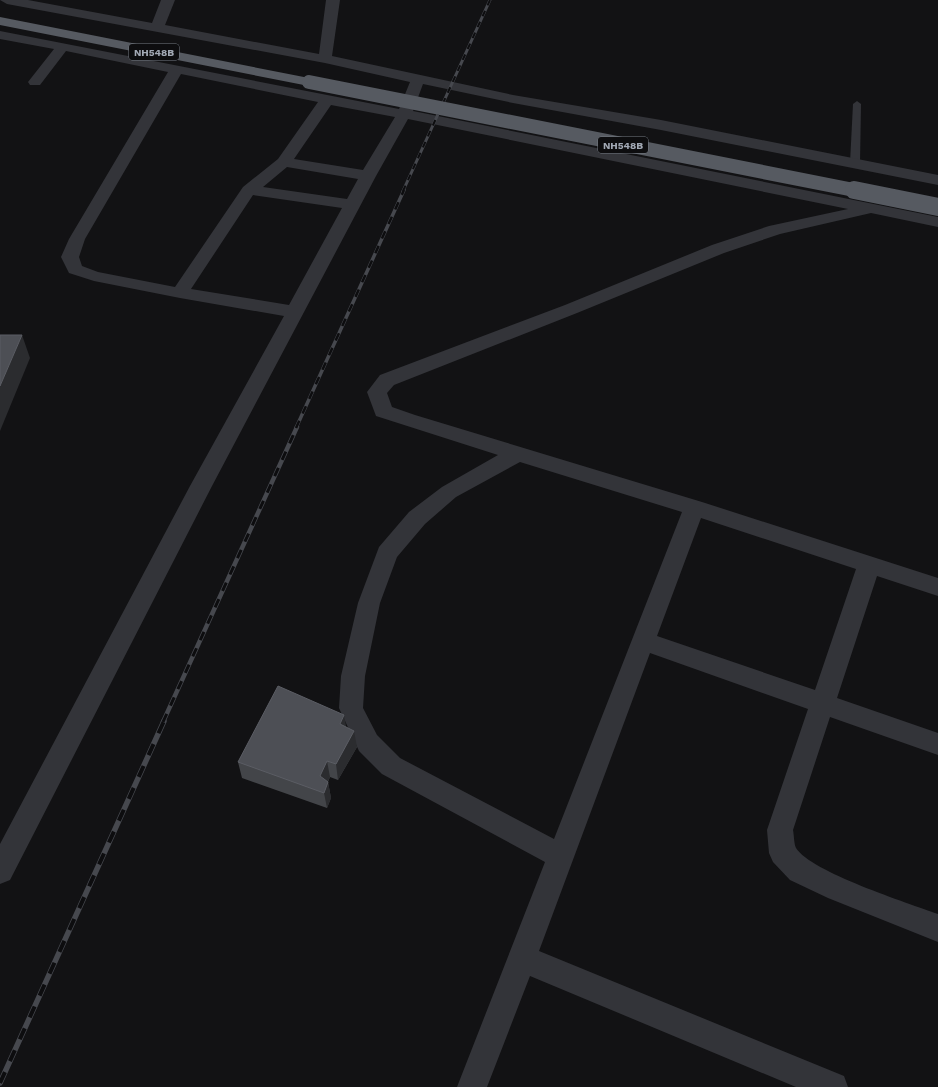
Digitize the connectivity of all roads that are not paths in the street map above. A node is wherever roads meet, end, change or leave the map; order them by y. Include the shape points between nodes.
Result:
1 (7, 0) edge
2 (168, 0) edge
3 (333, 0) edge
4 (0, 21) edge
5 (157, 28) junction
6 (0, 35) edge
7 (63, 46) junction
8 (325, 59) junction
9 (177, 69) junction
10 (418, 79) junction
11 (35, 82) dead end
12 (326, 101) junction
13 (857, 104) dead end
14 (404, 114) junction
15 (284, 162) junction
16 (855, 163) junction
17 (368, 176) junction
18 (938, 180) edge
19 (249, 190) junction
20 (353, 205) junction
21 (938, 207) edge
22 (869, 208) junction
23 (938, 222) edge
24 (180, 294) junction
25 (295, 312) junction
26 (517, 454) junction
27 (694, 508) junction
28 (869, 565) junction
29 (938, 587) edge
30 (644, 641) junction
31 (824, 703) junction
32 (938, 744) edge
33 (561, 857) junction
34 (0, 871) edge
35 (938, 928) edge
36 (522, 958) junction
37 (472, 1087) edge
38 (833, 1087) edge

1 - 5 street
2 - 5 street
3 - 8 street
4 - 21 highway, NH548B, bridge
5 - 8 street
6 - 7 street
7 - 9 street
7 - 11 street
8 - 10 street
9 - 12 street
9 - 24 street via 77,239 70,257 75,269 94,276
10 - 14 street
10 - 16 street
12 - 14 street
12 - 15 street
13 - 16 lane
14 - 17 street
14 - 22 street
15 - 17 street
15 - 19 street
16 - 18 street
17 - 20 street
19 - 20 street
19 - 24 street
20 - 25 street
22 - 23 street
22 - 26 street via 775,230 718,249 386,380 377,392 383,411
24 - 25 street
25 - 34 street via 197,493
26 - 27 street
26 - 33 street via 449,492 417,518 387,553 369,603 353,676 351,708 368,743 391,766
27 - 28 street
27 - 30 street
28 - 29 street
28 - 31 street
30 - 31 street
30 - 33 street
31 - 32 street
31 - 35 street via 780,830 784,853 800,871 838,889
33 - 36 street
36 - 37 street
36 - 38 street

